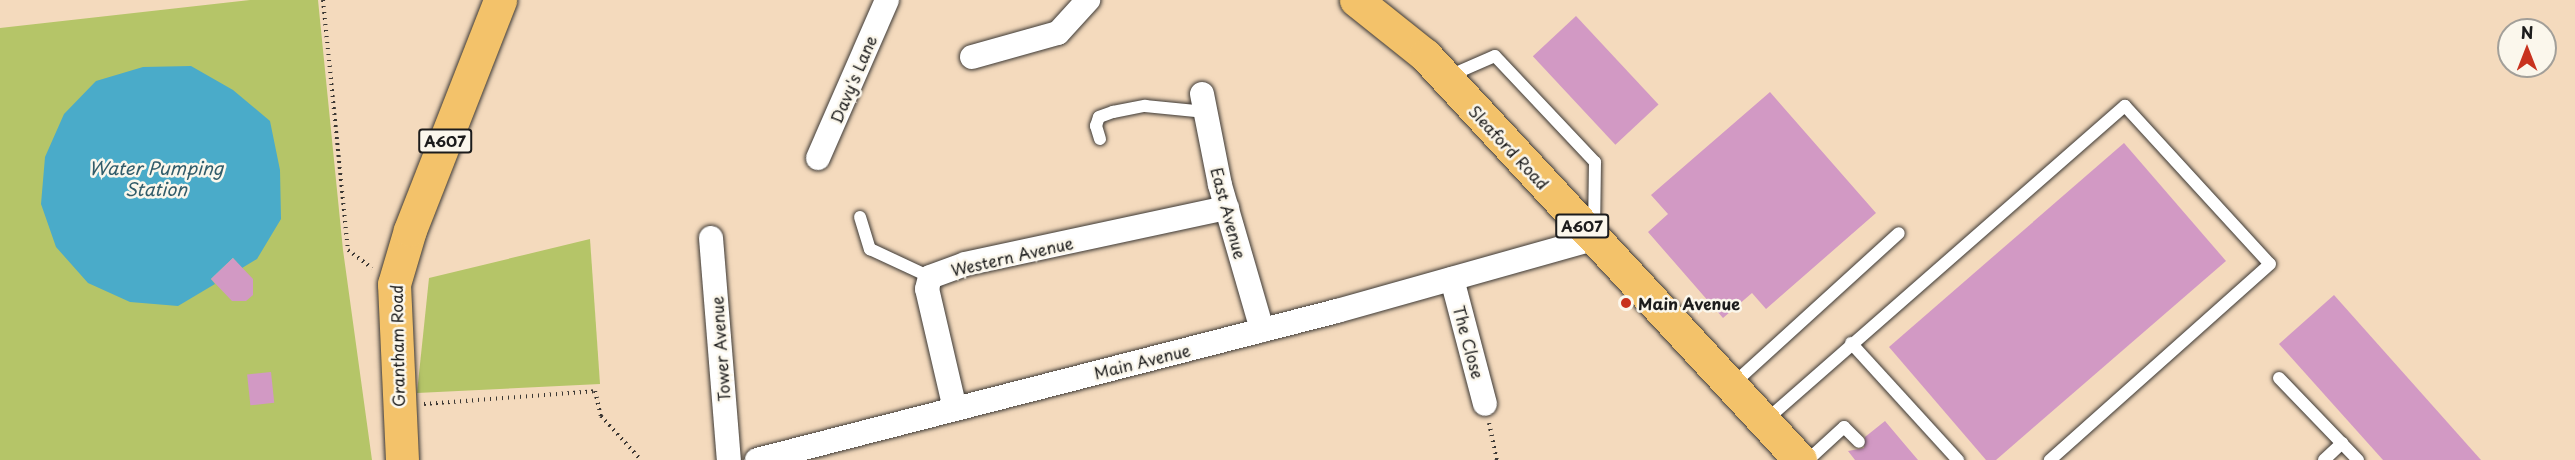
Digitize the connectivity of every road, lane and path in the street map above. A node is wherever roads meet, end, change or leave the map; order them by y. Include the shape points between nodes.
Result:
1 (323, 0) edge
2 (500, 0) edge
3 (887, 0) edge
4 (1088, 0) edge
5 (1356, 0) edge
6 (972, 57) dead end
7 (1445, 78) junction
8 (1204, 103) joint
9 (1100, 139) dead end
10 (818, 158) dead end
11 (1227, 208) junction
12 (860, 217) dead end
13 (1899, 233) dead end
14 (711, 238) dead end
15 (1594, 239) junction
16 (930, 277) junction
17 (1452, 279) junction
18 (394, 284) junction
19 (1262, 330) junction
20 (1851, 343) junction
21 (2279, 378) dead end
22 (1733, 384) junction
23 (1485, 404) joint
24 (397, 405) junction
25 (955, 409) junction
26 (1766, 420) junction
27 (1859, 442) dead end
28 (2342, 443) junction
29 (402, 460) edge
30 (641, 460) edge
31 (729, 460) edge
32 (757, 460) edge
33 (1497, 460) edge
34 (1800, 460) edge
35 (1808, 460) edge
36 (1958, 460) edge
37 (2050, 460) edge
38 (2324, 460) edge
39 (2358, 460) edge

1 - 18 path via 348,250
2 - 18 main road, Grantham Road / A607 via 410,230
3 - 10 street, Davy's Lane
4 - 6 street via 1058,33
5 - 7 main road, Sleaford Road / A607 via 1425,55
7 - 15 main road, Sleaford Road / A607
7 - 15 lane via 1495,56 1595,162
8 - 9 lane via 1113,112 1100,117 1096,126
8 - 11 street, East Avenue
11 - 16 street, Western Avenue via 965,264
11 - 19 street, East Avenue
12 - 16 lane via 870,249
13 - 22 lane
14 - 31 street, Tower Avenue
15 - 17 street, Main Avenue
15 - 22 main road, Sleaford Road / A607
16 - 25 street, Western Avenue via 927,289
17 - 19 street, Main Avenue
17 - 23 street, The Close
18 - 24 main road, Grantham Road / A607
19 - 25 street, Main Avenue
20 - 26 lane
20 - 36 lane
20 - 37 lane via 2125,106 2270,264
21 - 28 lane
22 - 26 main road, Sleaford Road / A607
23 - 33 path
24 - 29 main road, Grantham Road / A607
24 - 30 path via 596,391 601,416
25 - 32 street, Main Avenue
26 - 34 main road, Sleaford Road / A607
27 - 35 lane via 1844,427
28 - 38 lane
28 - 39 lane

